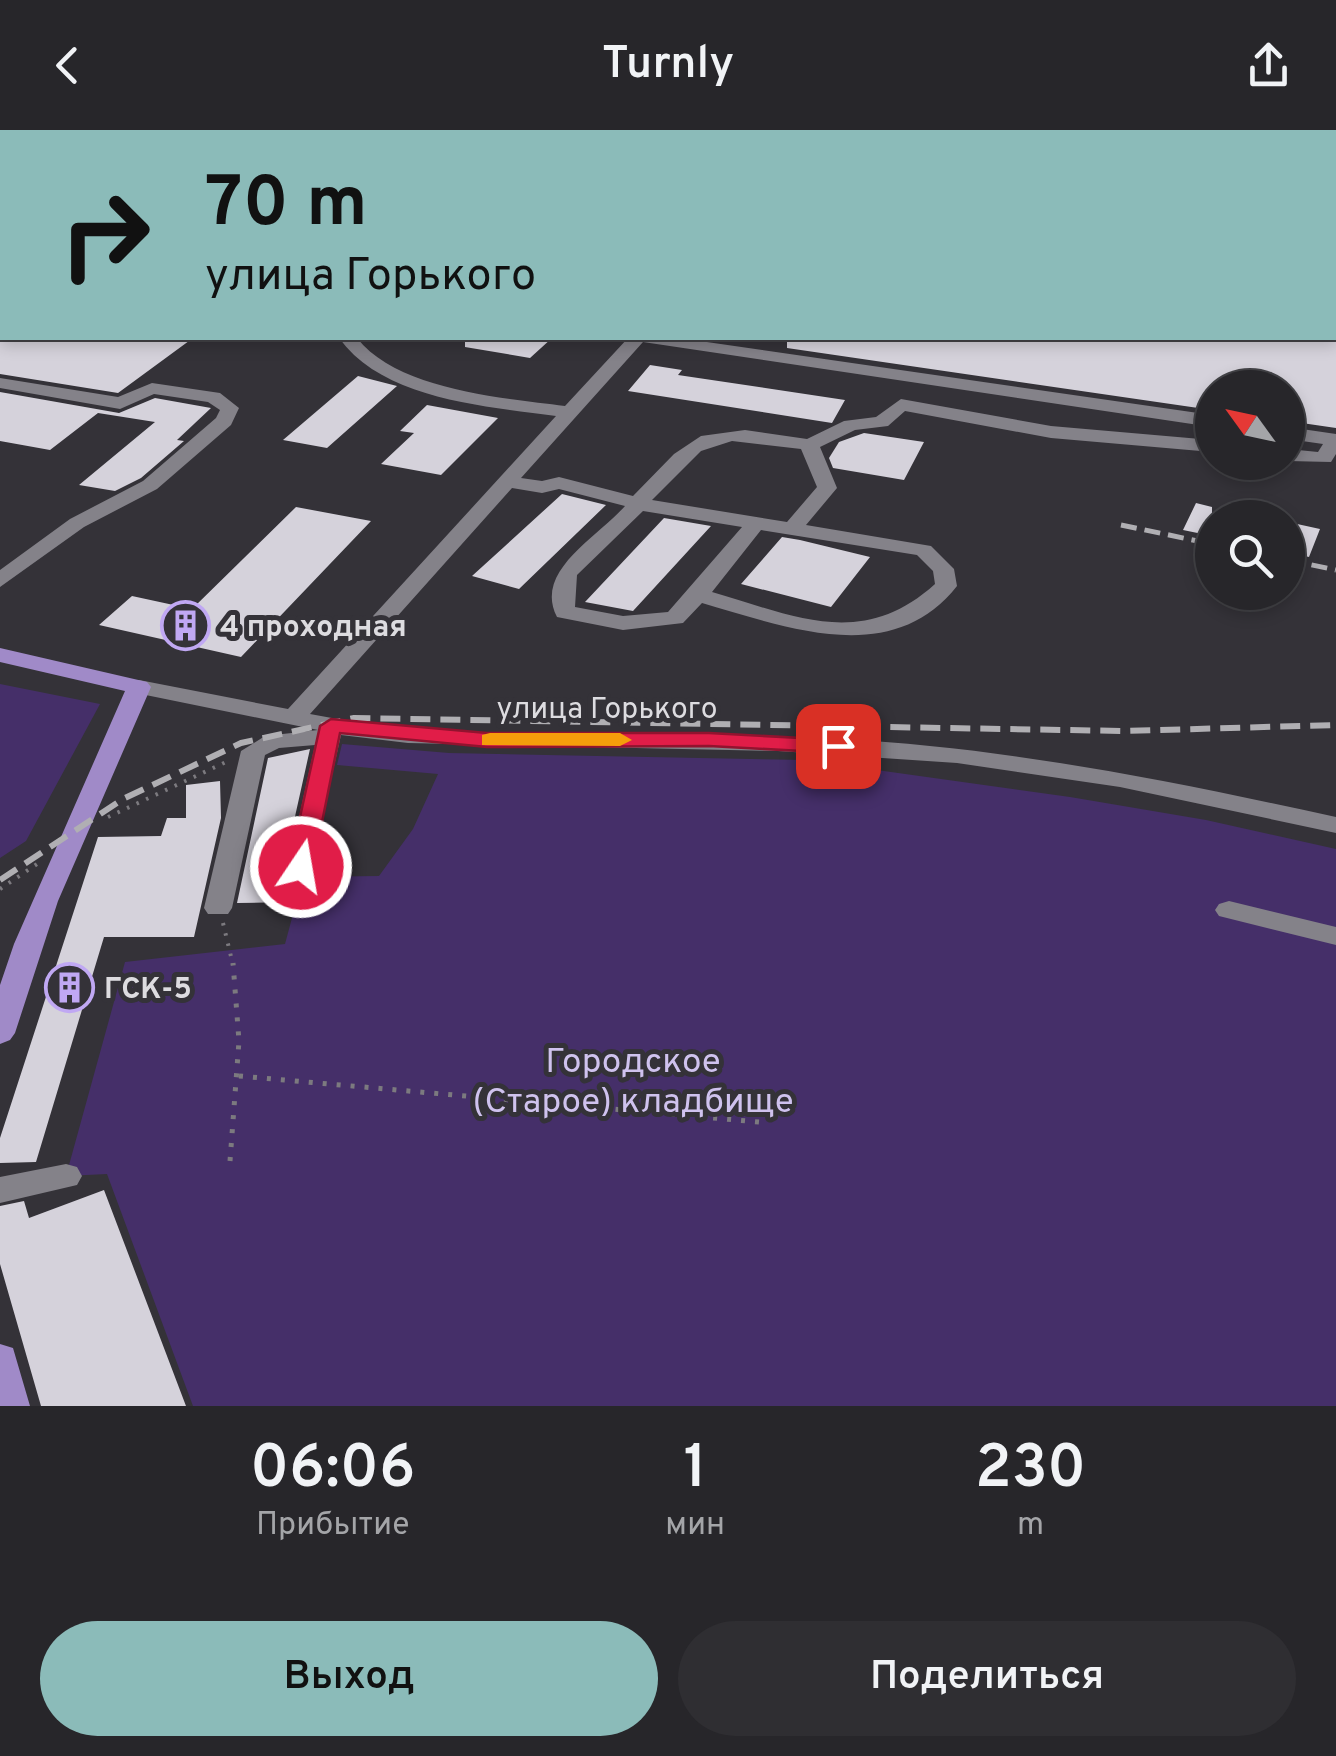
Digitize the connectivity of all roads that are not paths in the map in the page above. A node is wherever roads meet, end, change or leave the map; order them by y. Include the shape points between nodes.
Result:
1 (350, 340) edge
2 (635, 340) edge
3 (660, 340) edge
4 (0, 384) edge
5 (567, 412) junction
6 (1195, 419) edge
7 (1305, 435) edge
8 (1335, 440) edge
9 (1195, 445) edge
10 (809, 446) junction
11 (1305, 456) edge
12 (506, 481) junction
13 (640, 504) junction
14 (757, 521) junction
15 (793, 527) junction
16 (0, 580) edge
17 (698, 595) junction
18 (0, 656) edge
19 (139, 687) junction
20 (292, 718) junction
21 (330, 732) junction
22 (1336, 825) edge
23 (301, 867) dead end
24 (218, 908) road end
25 (1229, 910) dead end
26 (1336, 936) edge
27 (0, 1033) edge
28 (66, 1176) dead end
29 (0, 1190) edge
30 (0, 1359) edge
31 (12, 1406) edge

1 - 5 street via 383,369 427,386
2 - 5 street
3 - 6 street
4 - 16 street via 120,402 152,388 213,397 230,408 224,421 150,485 78,522
5 - 12 street
7 - 8 street
8 - 11 street via 1324,458
9 - 10 street via 1051,432 901,405 881,422 851,425
10 - 13 street via 754,436 709,439
10 - 15 street via 827,488
12 - 13 street via 559,483
12 - 20 street
13 - 14 street
13 - 17 street via 567,574 565,612 623,624 674,618
14 - 15 street
14 - 17 street
15 - 17 street via 924,550 943,570 946,586 926,609 881,630 847,633
18 - 19 main road, улица Горького
19 - 20 street, улица Горького
19 - 27 main road via 68,843
20 - 21 street, улица Горького
21 - 22 street, улица Горького via 904,750 1083,774
21 - 23 street
21 - 24 street via 274,740 252,751
25 - 26 street
28 - 29 street
30 - 31 main road

